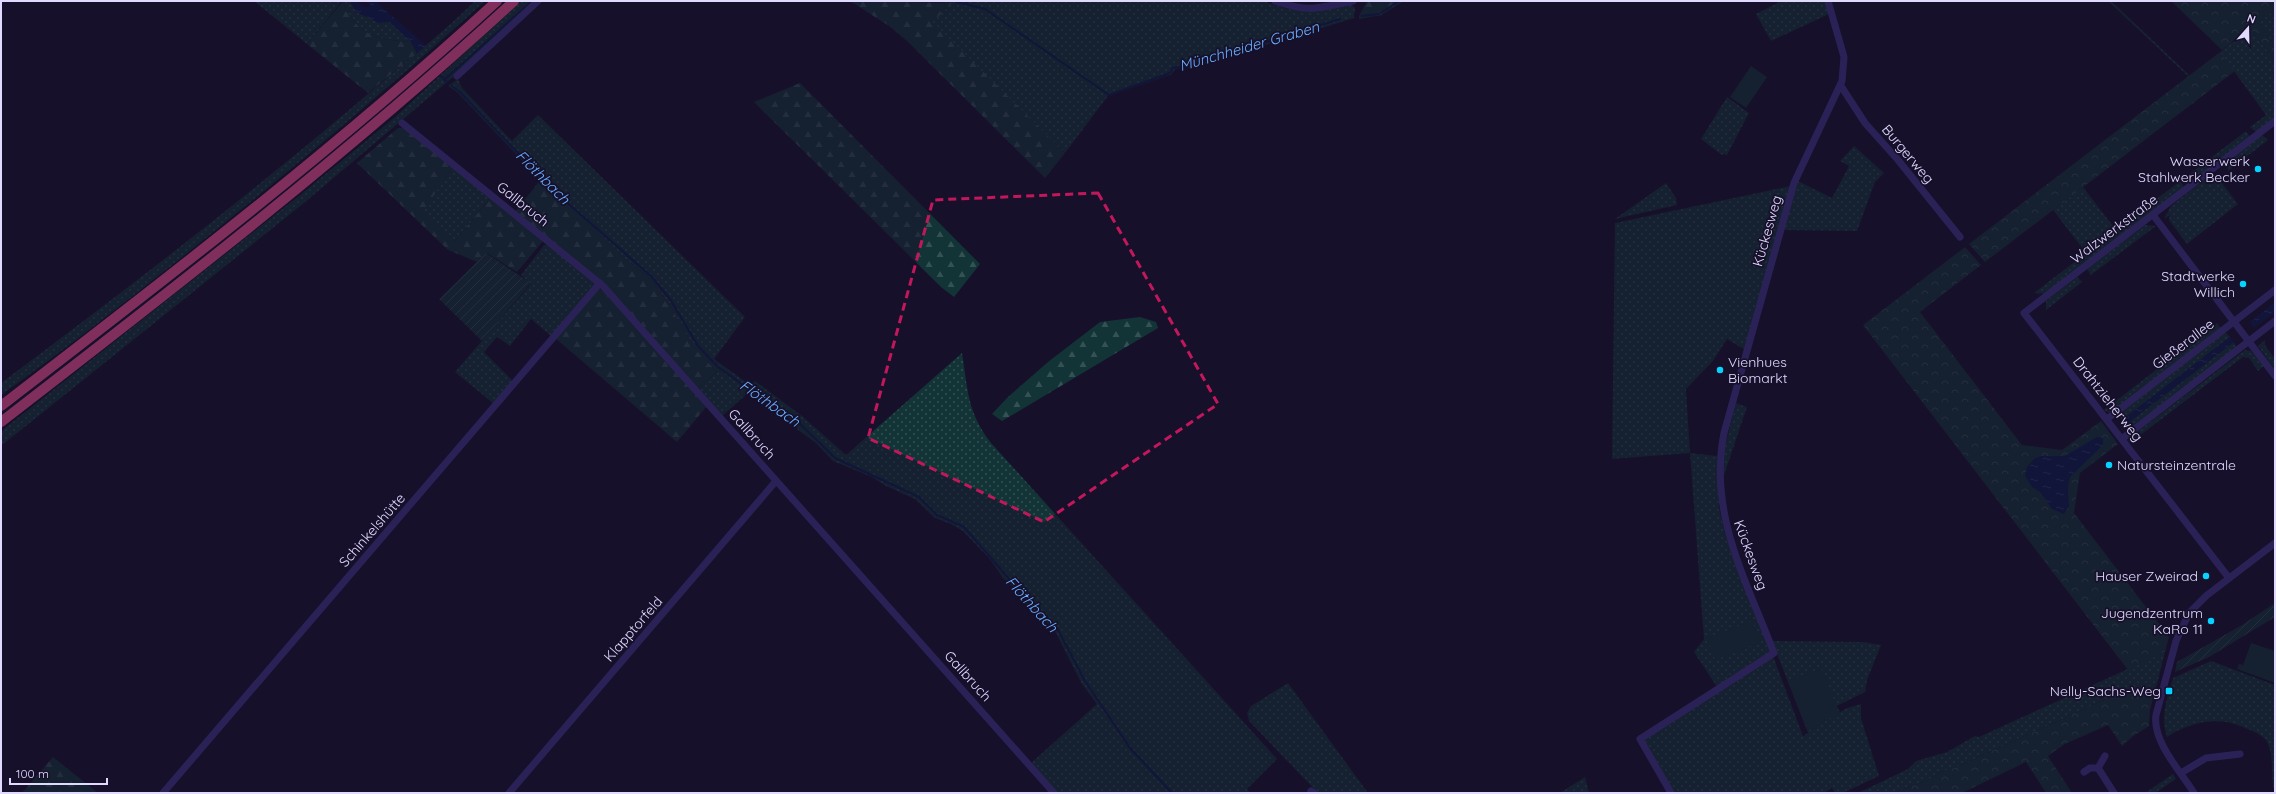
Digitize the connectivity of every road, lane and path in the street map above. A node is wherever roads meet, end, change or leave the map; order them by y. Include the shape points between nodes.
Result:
1 (498, 1) edge
2 (514, 1) edge
3 (538, 1) edge
4 (1274, 1) edge
5 (1353, 1) edge
6 (1828, 1) edge
7 (457, 76) dead end
8 (1841, 86) junction
9 (2275, 121) edge
10 (402, 123) dead end
11 (2152, 216) junction
12 (1960, 237) dead end
13 (600, 283) junction
14 (2275, 290) edge
15 (2024, 313) joint
16 (2275, 321) edge
17 (2234, 322) junction
18 (2249, 341) junction
19 (2275, 376) edge
20 (1, 406) edge
21 (2107, 419) junction
22 (1, 422) edge
23 (2123, 438) junction
24 (776, 481) junction
25 (2275, 543) edge
26 (2229, 578) junction
27 (2240, 754) dead end
28 (2104, 756) dead end
29 (2098, 768) junction
30 (2084, 772) dead end
31 (2181, 773) junction
32 (163, 793) edge
33 (509, 793) edge
34 (1054, 793) edge
35 (1671, 793) edge
36 (2114, 793) edge
37 (2194, 793) edge

1 - 20 highway via 262,202
2 - 22 highway via 430,77 264,216
3 - 7 street
4 - 5 street via 1297,9 1312,9
6 - 8 street, Kückesweg via 1844,57
8 - 12 street, Burgerweg via 1865,123
8 - 35 street, Kückesweg via 1794,183 1719,457 1726,529 1774,653 1640,739
9 - 11 street, Walzwerkstraße
10 - 13 street, Gallbruch
11 - 15 street, Walzwerkstraße
11 - 17 street
13 - 24 street, Gallbruch
13 - 32 street, Schinkelshütte
14 - 17 street, Gießerallee
15 - 21 street, Drahtzieherweg
16 - 18 street
17 - 18 street
17 - 21 street, Gießerallee
18 - 19 street
18 - 23 street
21 - 23 street, Drahtzieherweg
23 - 26 street, Drahtzieherweg
24 - 33 street, Klapptorfeld
24 - 34 street, Gallbruch
25 - 26 street
26 - 31 street via 2189,613 2176,641 2158,709 2158,736
27 - 31 street via 2206,758
28 - 29 street
29 - 30 street via 2090,768
29 - 36 street
31 - 37 street

